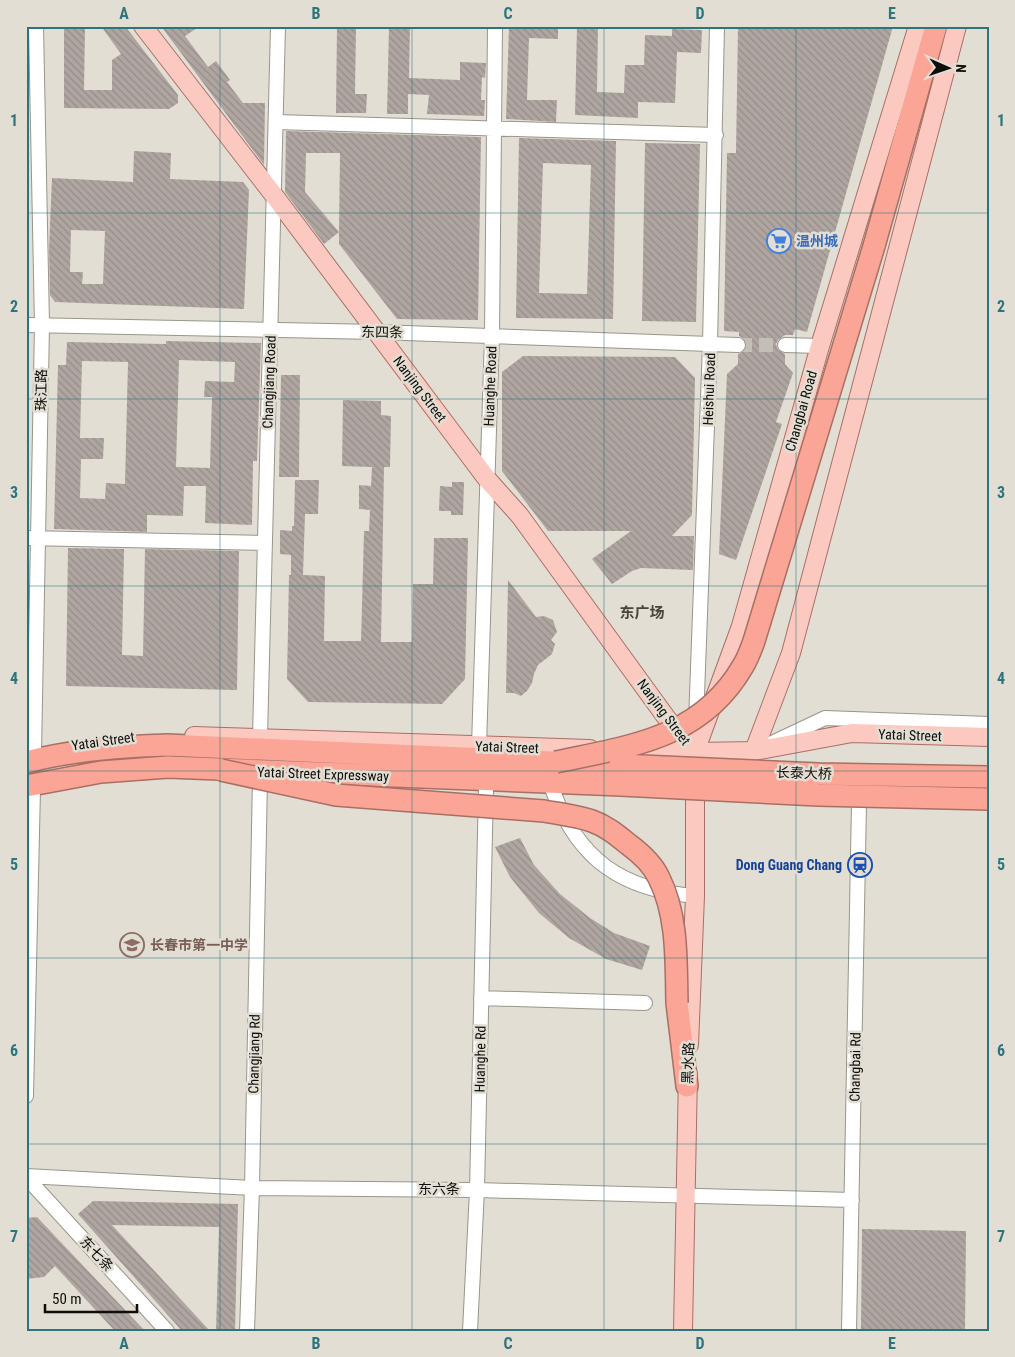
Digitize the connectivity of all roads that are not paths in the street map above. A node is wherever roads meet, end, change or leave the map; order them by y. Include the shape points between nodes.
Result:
1 (36, 26) edge
2 (143, 26) edge
3 (278, 26) edge
4 (495, 26) edge
5 (717, 26) edge
6 (918, 26) edge
7 (936, 26) edge
8 (957, 26) edge
9 (276, 122) junction
10 (493, 129) junction
11 (716, 135) junction
12 (273, 194) junction
13 (26, 325) edge
14 (42, 325) junction
15 (270, 330) junction
16 (378, 332) junction
17 (492, 335) junction
18 (710, 344) junction
19 (738, 345) tunnel mouth
20 (785, 345) tunnel mouth
21 (820, 346) junction
22 (487, 479) junction
23 (32, 538) edge
24 (264, 543) junction
25 (989, 724) edge
26 (260, 737) junction
27 (989, 737) edge
28 (479, 746) junction
29 (754, 751) junction
30 (695, 752) junction
31 (29, 757) edge
32 (556, 762) junction
33 (221, 770) junction
34 (620, 775) junction
35 (989, 777) edge
36 (260, 778) junction
37 (486, 788) junction
38 (28, 789) edge
39 (989, 789) edge
40 (553, 790) junction
41 (696, 796) junction
42 (989, 799) edge
43 (859, 803) junction
44 (989, 806) edge
45 (696, 896) junction
46 (481, 998) junction
47 (645, 1002) dead end
48 (687, 1086) junction
49 (26, 1096) edge
50 (26, 1177) edge
51 (252, 1188) junction
52 (477, 1190) junction
53 (685, 1196) junction
54 (852, 1200) junction
55 (167, 1331) edge
56 (247, 1331) edge
57 (470, 1331) edge
58 (683, 1331) edge
59 (849, 1331) edge

1 - 14 street, 珠江路
2 - 12 main road, Nanjing Street
3 - 9 street, Changjiang Road
4 - 10 street, Huanghe Road
5 - 11 street, Heishui Road
6 - 21 main road, Changbai Road
7 - 32 highway, bridge via 874,246 744,665 721,697 686,724 643,743
8 - 29 main road via 791,653
9 - 10 street
9 - 12 street, Changjiang Road
10 - 11 street
10 - 17 street, Huanghe Road
11 - 18 street, Heishui Road
12 - 15 street, Changjiang Road
12 - 16 main road, Nanjing Street
13 - 14 street, 东四条
14 - 15 street, 东四条
14 - 23 street, 珠江路
15 - 16 street, 东四条
15 - 24 street, Changjiang Road
16 - 17 street, 东四条
16 - 22 main road, Nanjing Street
17 - 18 street, 东四条
17 - 22 street, Huanghe Road
18 - 19 street, 东四条
18 - 30 street, Heishui Road
20 - 21 street
21 - 30 main road, Changbai Road via 741,626
22 - 28 street, Huanghe Road
22 - 30 main road, Nanjing Street via 520,516 668,720
23 - 24 street
23 - 31 street, 珠江路
24 - 26 street, Changjiang Road
25 - 29 street via 825,718
26 - 28 main road, Yatai Street
26 - 31 main road, Yatai Street via 135,736 97,739
27 - 29 main road, Yatai Street via 852,733
28 - 30 main road, Yatai Street
29 - 30 main road, Yatai Street
30 - 41 main road, Changbai Road
31 - 32 highway, Yatai Street Expressway via 92,749 168,745
32 - 34 highway, Yatai Street Expressway, bridge
33 - 34 highway, Yatai Street Expressway, bridge
33 - 38 highway, Yatai Street Expressway via 168,767 101,772
33 - 48 highway, bridge via 336,794 544,811 574,816 614,832 658,876 670,912
34 - 35 highway, 长泰大桥, bridge
34 - 42 highway, 长泰大桥, bridge via 818,795
36 - 37 main road
36 - 38 main road via 129,774
36 - 51 street, Changjiang Rd
37 - 40 main road
37 - 46 street, Huanghe Rd
38 - 49 street
39 - 41 main road
40 - 41 main road
40 - 45 street via 571,832 591,855 615,873 648,888
41 - 43 street
41 - 45 main road, 黑水路
43 - 44 street
43 - 54 street, Changbai Rd
45 - 48 main road, 黑水路
46 - 47 street
46 - 52 street, Huanghe Rd
48 - 53 main road, 黑水路
50 - 51 street, 东六条
50 - 55 street, 东七条
51 - 52 street, 东六条
51 - 56 street, Changjiang Rd
52 - 53 street, 东六条
52 - 57 street, Huanghe Rd
53 - 54 street, 东六条
53 - 58 main road, 黑水路
54 - 59 street, Changbai Rd

